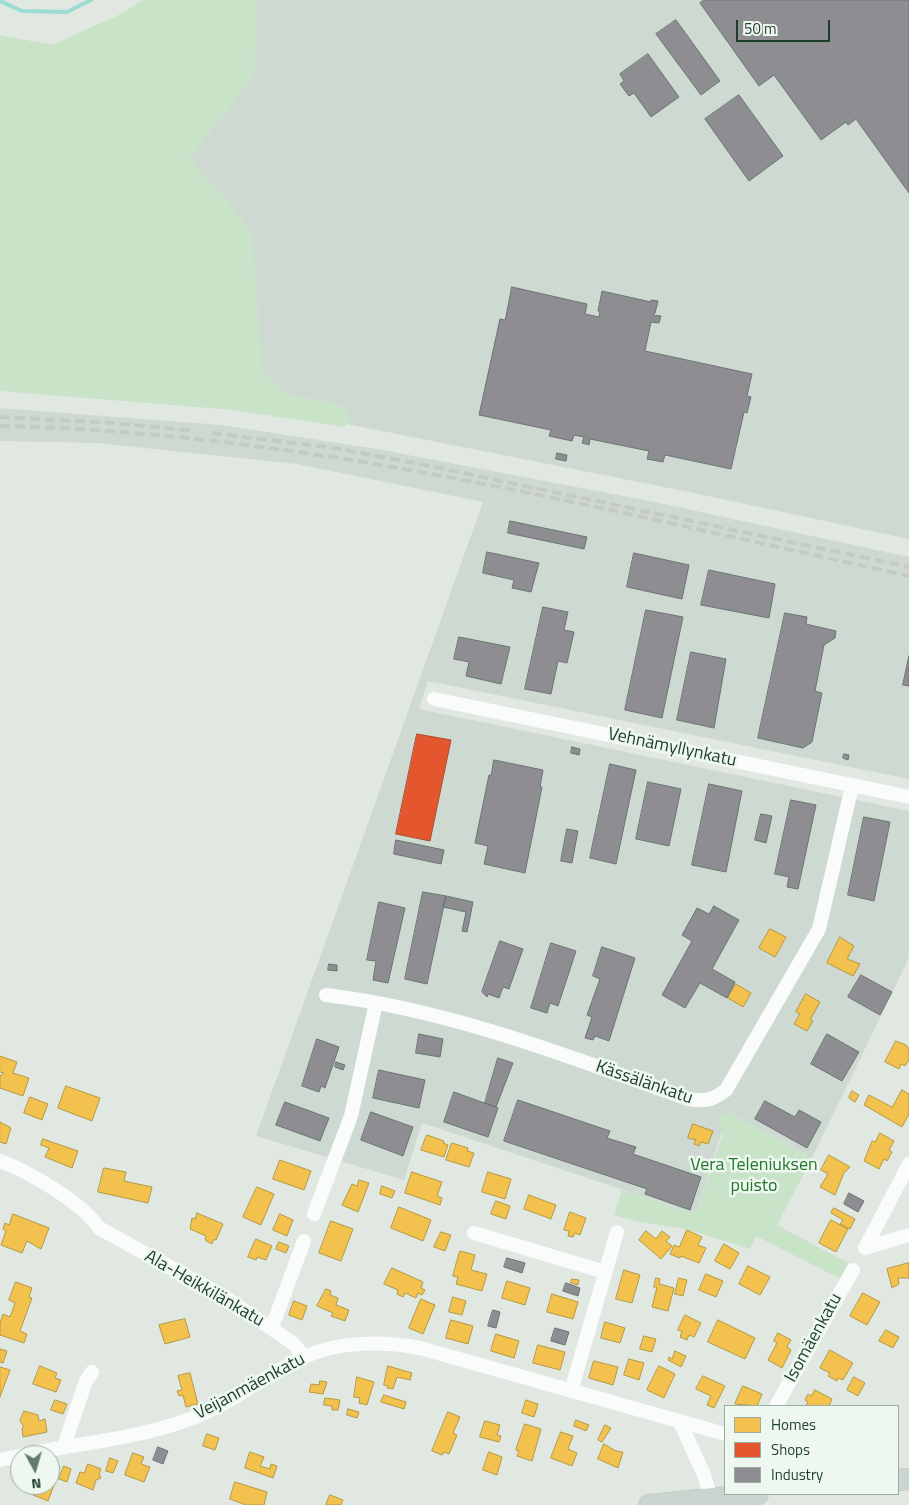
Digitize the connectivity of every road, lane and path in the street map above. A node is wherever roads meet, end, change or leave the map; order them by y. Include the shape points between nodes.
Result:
1 (434, 699) dead end
2 (852, 786) junction
3 (909, 797) edge
4 (326, 995) dead end
5 (376, 1003) junction
6 (0, 1161) edge
7 (909, 1164) edge
8 (314, 1214) dead end
9 (474, 1232) dead end
10 (617, 1232) dead end
11 (909, 1235) edge
12 (304, 1241) dead end
13 (852, 1270) dead end
14 (605, 1272) junction
15 (272, 1327) junction
16 (304, 1357) junction
17 (92, 1372) dead end
18 (571, 1391) junction
19 (777, 1405) edge
20 (680, 1422) junction
21 (724, 1434) edge
22 (64, 1446) junction
23 (60, 1447) edge
24 (746, 1495) edge
25 (711, 1498) junction
26 (649, 1505) edge

1 - 2 street, Vehnämyllynkatu
2 - 3 street, Vehnämyllynkatu
2 - 5 street, Kässälänkatu via 819,929 726,1090 714,1099 702,1102 688,1100 504,1036 429,1014
4 - 5 street, Kässälänkatu
5 - 8 street via 351,1116
6 - 15 street, Ala-Heikkilänkatu via 23,1170 86,1212 99,1228 218,1293
7 - 11 street via 864,1248
9 - 14 street
10 - 14 street
12 - 15 street
13 - 19 street, Isomäenkatu
14 - 18 street
15 - 16 street, Ala-Heikkilänkatu via 294,1344
16 - 18 street, Veijanmäenkatu via 344,1346 404,1345
16 - 22 street, Veijanmäenkatu via 193,1418 163,1428
17 - 22 street
18 - 20 street, Veijanmäenkatu
20 - 21 street, Veijanmäenkatu
20 - 25 street
22 - 23 street, Veijanmäenkatu
24 - 25 main road
25 - 26 main road

